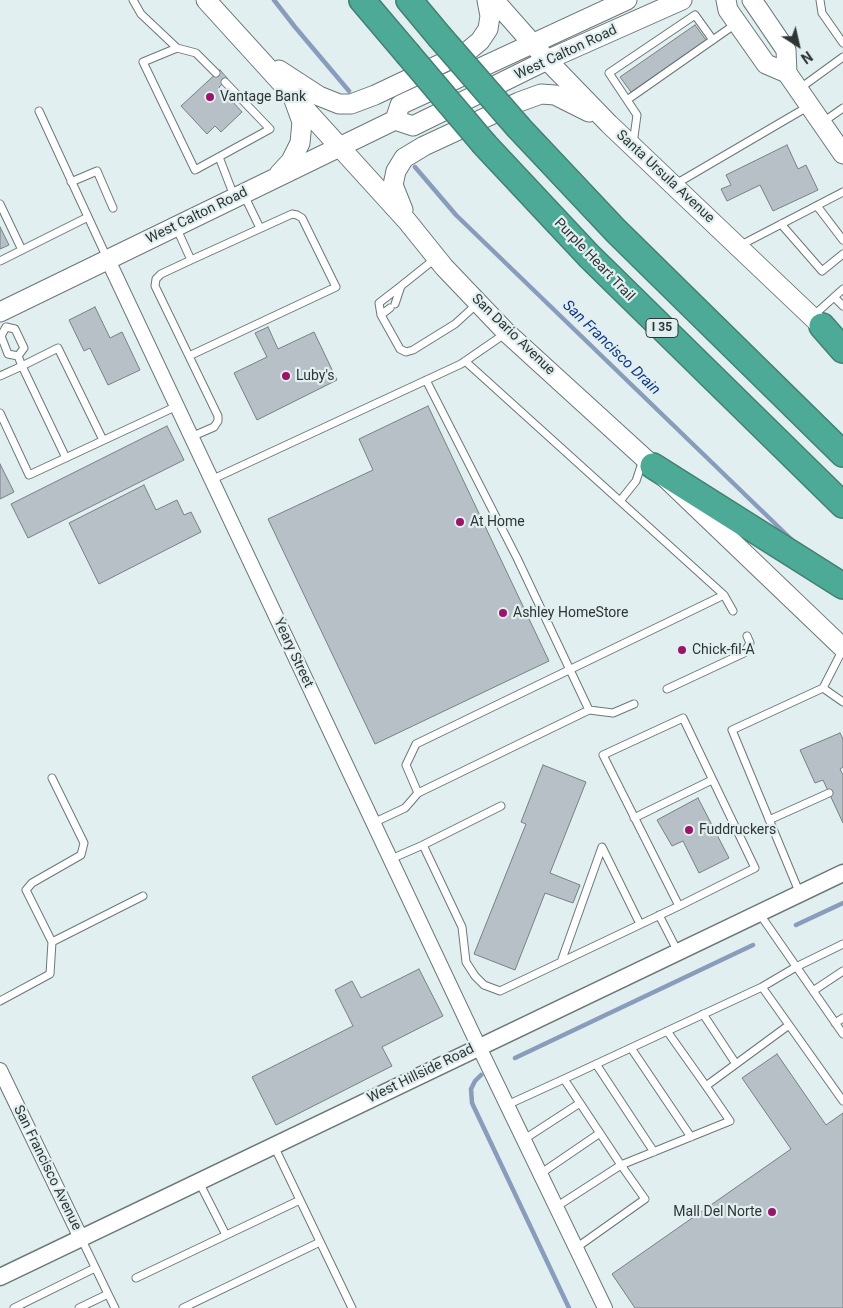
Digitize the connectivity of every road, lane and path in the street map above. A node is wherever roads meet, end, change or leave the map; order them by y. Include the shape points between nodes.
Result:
1 (133, 0) edge
2 (206, 0) edge
3 (362, 0) edge
4 (409, 0) edge
5 (487, 0) edge
6 (494, 0) edge
7 (628, 0) edge
8 (682, 0) edge
9 (726, 0) edge
10 (752, 0) edge
11 (768, 0) edge
12 (820, 0) edge
13 (737, 23) junction
14 (773, 31) junction
15 (713, 40) junction
16 (843, 43) edge
17 (533, 44) junction
18 (178, 48) junction
19 (257, 56) junction
20 (843, 57) edge
21 (548, 60) junction
22 (216, 73) dead end
23 (787, 73) junction
24 (225, 82) dead end
25 (798, 89) junction
26 (292, 94) junction
27 (627, 100) junction
28 (810, 106) junction
29 (843, 108) edge
30 (39, 111) dead end
31 (395, 120) junction
32 (821, 123) junction
33 (609, 124) junction
34 (339, 146) junction
35 (633, 146) junction
36 (843, 154) edge
37 (219, 157) junction
38 (277, 177) junction
39 (71, 182) junction
40 (674, 186) junction
41 (843, 192) edge
42 (239, 196) junction
43 (0, 204) edge
44 (816, 206) junction
45 (113, 208) dead end
46 (88, 217) junction
47 (407, 221) junction
48 (781, 224) junction
49 (176, 227) junction
50 (260, 228) junction
51 (843, 240) edge
52 (738, 246) junction
53 (22, 250) junction
54 (843, 254) edge
55 (437, 257) junction
56 (108, 260) junction
57 (191, 260) junction
58 (0, 261) edge
59 (401, 286) junction
60 (843, 289) edge
61 (834, 297) junction
62 (479, 303) junction
63 (843, 306) edge
64 (381, 315) junction
65 (2, 317) edge
66 (817, 321) junction
67 (506, 332) junction
68 (843, 346) edge
69 (843, 350) edge
70 (18, 356) junction
71 (189, 356) junction
72 (465, 361) junction
73 (22, 366) junction
74 (0, 376) edge
75 (426, 380) junction
76 (176, 406) junction
77 (0, 413) edge
78 (191, 437) junction
79 (103, 440) junction
80 (843, 454) edge
81 (66, 458) junction
82 (649, 462) junction
83 (211, 480) junction
84 (620, 501) junction
85 (843, 505) edge
86 (843, 586) edge
87 (724, 595) junction
88 (734, 611) dead end
89 (747, 636) dead end
90 (843, 648) edge
91 (570, 670) junction
92 (823, 688) junction
93 (667, 689) dead end
94 (843, 702) edge
95 (634, 704) dead end
96 (589, 710) junction
97 (52, 778) dead end
98 (712, 780) junction
99 (418, 793) junction
100 (829, 793) dead end
101 (501, 806) dead end
102 (634, 818) junction
103 (769, 820) junction
104 (373, 823) junction
105 (423, 845) junction
106 (390, 860) junction
107 (843, 873) edge
108 (800, 894) junction
109 (143, 896) dead end
110 (679, 906) junction
111 (759, 913) junction
112 (659, 915) junction
113 (640, 924) junction
114 (52, 942) junction
115 (843, 944) edge
116 (678, 952) junction
117 (561, 962) junction
118 (796, 967) junction
119 (843, 971) edge
120 (762, 987) junction
121 (813, 991) junction
122 (0, 1001) edge
123 (703, 1014) junction
124 (843, 1018) edge
125 (835, 1023) junction
126 (789, 1025) junction
127 (667, 1031) junction
128 (843, 1034) edge
129 (479, 1047) junction
130 (631, 1048) junction
131 (596, 1064) junction
132 (736, 1064) junction
133 (0, 1070) edge
134 (564, 1079) junction
135 (706, 1086) junction
136 (843, 1101) edge
137 (580, 1103) junction
138 (507, 1105) junction
139 (600, 1133) junction
140 (691, 1136) junction
141 (524, 1140) junction
142 (273, 1145) junction
143 (654, 1152) junction
144 (621, 1165) junction
145 (540, 1174) junction
146 (199, 1181) junction
147 (300, 1200) junction
148 (556, 1207) junction
149 (226, 1235) junction
150 (81, 1238) junction
151 (320, 1242) junction
152 (576, 1248) junction
153 (95, 1268) junction
154 (0, 1277) edge
155 (136, 1278) dead end
156 (108, 1294) junction
157 (14, 1308) edge
158 (79, 1308) edge
159 (114, 1308) edge
160 (183, 1308) edge
161 (352, 1308) edge
162 (605, 1308) edge

1 - 18 lane via 141,14
2 - 19 main road, San Dario Avenue
3 - 85 highway, Purple Heart Trail / I 35, bridge via 485,145 588,256
4 - 80 highway, I 35, bridge via 519,128 616,232
5 - 19 main road via 488,29 468,51 375,96 351,104 339,104 319,96
6 - 17 main road, Santa Ursula Avenue
7 - 17 main road, West Calton Road via 597,10
8 - 21 main road, West Calton Road
9 - 13 main road via 728,10
10 - 14 main road
11 - 14 main road
12 - 16 lane via 822,13
13 - 14 main road via 746,19
13 - 15 lane
13 - 23 main road via 766,64
14 - 23 main road via 786,50
15 - 27 lane
15 - 27 lane via 695,16 609,73
17 - 21 main road, Santa Ursula Avenue
17 - 31 main road, West Calton Road via 400,105
18 - 22 lane via 196,53
18 - 37 lane via 143,62 195,170
19 - 26 main road, San Dario Avenue
20 - 25 lane
21 - 31 main road, West Calton Road via 413,126
21 - 33 main road, Santa Ursula Avenue
23 - 25 main road
24 - 37 lane via 270,129
25 - 28 main road
26 - 34 main road, San Dario Avenue
26 - 38 main road via 302,122 300,143 291,161
27 - 35 lane via 637,115
28 - 32 main road
28 - 40 lane
29 - 32 lane
30 - 39 lane
31 - 34 main road, West Calton Road
32 - 36 main road
33 - 35 main road, Santa Ursula Avenue
33 - 47 main road via 555,94 541,94 442,138 404,158 396,171 393,185
34 - 38 main road, West Calton Road
34 - 47 main road, San Dario Avenue
35 - 40 main road, Santa Ursula Avenue
37 - 42 lane
38 - 42 main road, West Calton Road
39 - 45 lane via 97,170
39 - 46 lane
40 - 52 main road, Santa Ursula Avenue
41 - 44 lane
42 - 49 main road, West Calton Road
42 - 50 lane
43 - 53 lane
44 - 48 lane
44 - 51 lane
46 - 53 lane
46 - 56 lane
47 - 55 main road, San Dario Avenue
48 - 52 lane
48 - 54 lane via 822,271
49 - 56 main road, West Calton Road
49 - 57 lane
50 - 57 lane
50 - 71 lane via 292,214 302,218 336,288
52 - 66 main road, Santa Ursula Avenue
53 - 58 lane
55 - 59 lane
55 - 62 main road, San Dario Avenue
56 - 65 main road, West Calton Road
56 - 76 street, Yeary Street
57 - 71 lane via 161,274 155,286
59 - 64 lane via 393,306
59 - 64 lane via 379,303
60 - 61 lane
61 - 63 lane
61 - 66 lane
62 - 64 lane via 455,324 406,352 400,349
62 - 67 main road, San Dario Avenue
65 - 70 lane via 1,336 8,354
65 - 70 lane via 15,329 24,348
66 - 68 main road, Santa Ursula Avenue
66 - 69 highway
67 - 72 lane
67 - 82 main road, San Dario Avenue
70 - 73 lane
71 - 78 lane via 218,416 214,426
72 - 75 lane
72 - 84 lane
73 - 74 lane
73 - 79 lane via 58,348
73 - 81 lane
75 - 83 lane
75 - 91 lane
76 - 78 street, Yeary Street
76 - 79 lane
77 - 81 lane via 29,475
78 - 83 street, Yeary Street
79 - 81 lane
82 - 84 lane
82 - 86 highway
82 - 90 main road, San Dario Avenue
83 - 104 street, Yeary Street
84 - 87 lane
87 - 88 lane
87 - 91 lane
89 - 93 lane via 750,643 744,653
90 - 92 lane
91 - 96 lane
91 - 99 lane via 416,744 406,765
92 - 94 lane
92 - 103 lane via 732,730
95 - 96 lane via 613,713
96 - 99 lane
97 - 114 lane via 84,843 81,855 32,883 26,890
98 - 102 lane
98 - 102 lane via 683,718 603,755
98 - 110 lane via 755,868
99 - 104 lane via 405,808
100 - 103 lane
101 - 105 lane
102 - 110 lane
103 - 108 lane
104 - 106 street, Yeary Street
105 - 106 lane
105 - 117 lane via 462,927 466,962 484,985 500,991
106 - 129 street, Yeary Street
107 - 108 street, West Hillside Road
108 - 111 street, West Hillside Road
109 - 114 lane
110 - 112 lane
111 - 116 street, West Hillside Road
111 - 118 lane
112 - 113 lane
112 - 116 lane
113 - 117 lane
113 - 117 lane via 602,847
114 - 122 lane via 50,974
115 - 118 lane
116 - 129 street, West Hillside Road
118 - 120 lane
118 - 121 lane
119 - 121 lane
120 - 123 lane
120 - 126 lane
121 - 125 lane
123 - 127 lane
123 - 132 lane
124 - 125 lane
125 - 128 lane
126 - 132 lane
126 - 136 lane
127 - 130 lane
127 - 135 lane
129 - 138 street, Yeary Street
129 - 142 street, West Hillside Road
130 - 131 lane
130 - 140 lane
131 - 134 lane
131 - 143 lane
132 - 135 lane
133 - 150 street, San Francisco Avenue
134 - 137 lane
134 - 138 lane
135 - 140 lane via 730,1120
137 - 139 lane
137 - 141 lane
138 - 141 street, Yeary Street
139 - 144 lane
139 - 145 lane
140 - 143 lane
141 - 145 street, Yeary Street
142 - 146 street, West Hillside Road
142 - 147 lane
143 - 144 lane
144 - 148 lane
144 - 152 lane via 645,1199
145 - 148 street, Yeary Street
146 - 149 lane
146 - 150 street, West Hillside Road
147 - 149 lane
147 - 151 lane
148 - 152 street, Yeary Street
149 - 155 lane
150 - 153 lane
150 - 154 street, West Hillside Road
151 - 160 lane
151 - 161 lane
152 - 162 street, Yeary Street
153 - 156 lane
153 - 157 lane
156 - 158 lane
156 - 159 lane

